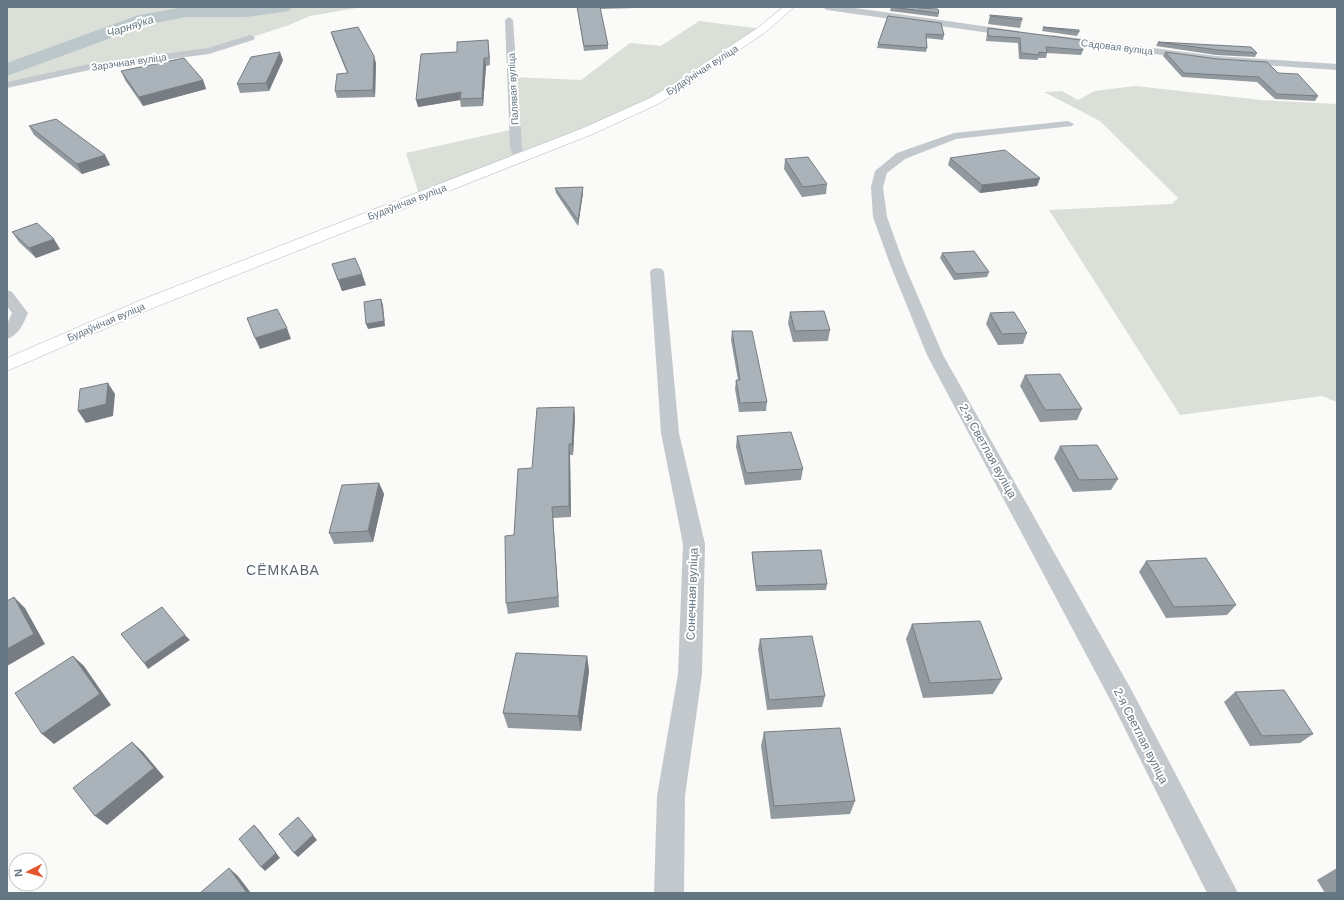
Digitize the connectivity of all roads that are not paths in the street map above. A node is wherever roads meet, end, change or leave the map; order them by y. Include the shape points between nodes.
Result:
1 (789, 7) edge
2 (827, 7) edge
3 (508, 20) dead end
4 (1025, 35) edge
5 (1040, 37) edge
6 (250, 38) dead end
7 (1337, 67) edge
8 (7, 85) edge
9 (1068, 124) dead end
10 (518, 158) junction
11 (657, 272) dead end
12 (7, 295) edge
13 (7, 334) edge
14 (7, 365) edge
15 (670, 893) edge
16 (1223, 893) edge

1 - 10 main road, Будаўнічая вуліца via 691,79 654,101 588,131
2 - 4 street
3 - 10 street, Палявая вуліца
5 - 7 street, Садовая вуліца via 1216,59
6 - 8 street, Зарэчная вуліца via 209,51 94,66
9 - 16 street, 2-я Светлая вуліца via 954,136 901,156 881,171 877,187 880,218 935,355 1123,700
10 - 14 main road, Будаўнічая вуліца via 147,304
11 - 15 street, Сонечная вуліца via 670,433 694,544 690,674 671,796
12 - 13 street via 20,313

